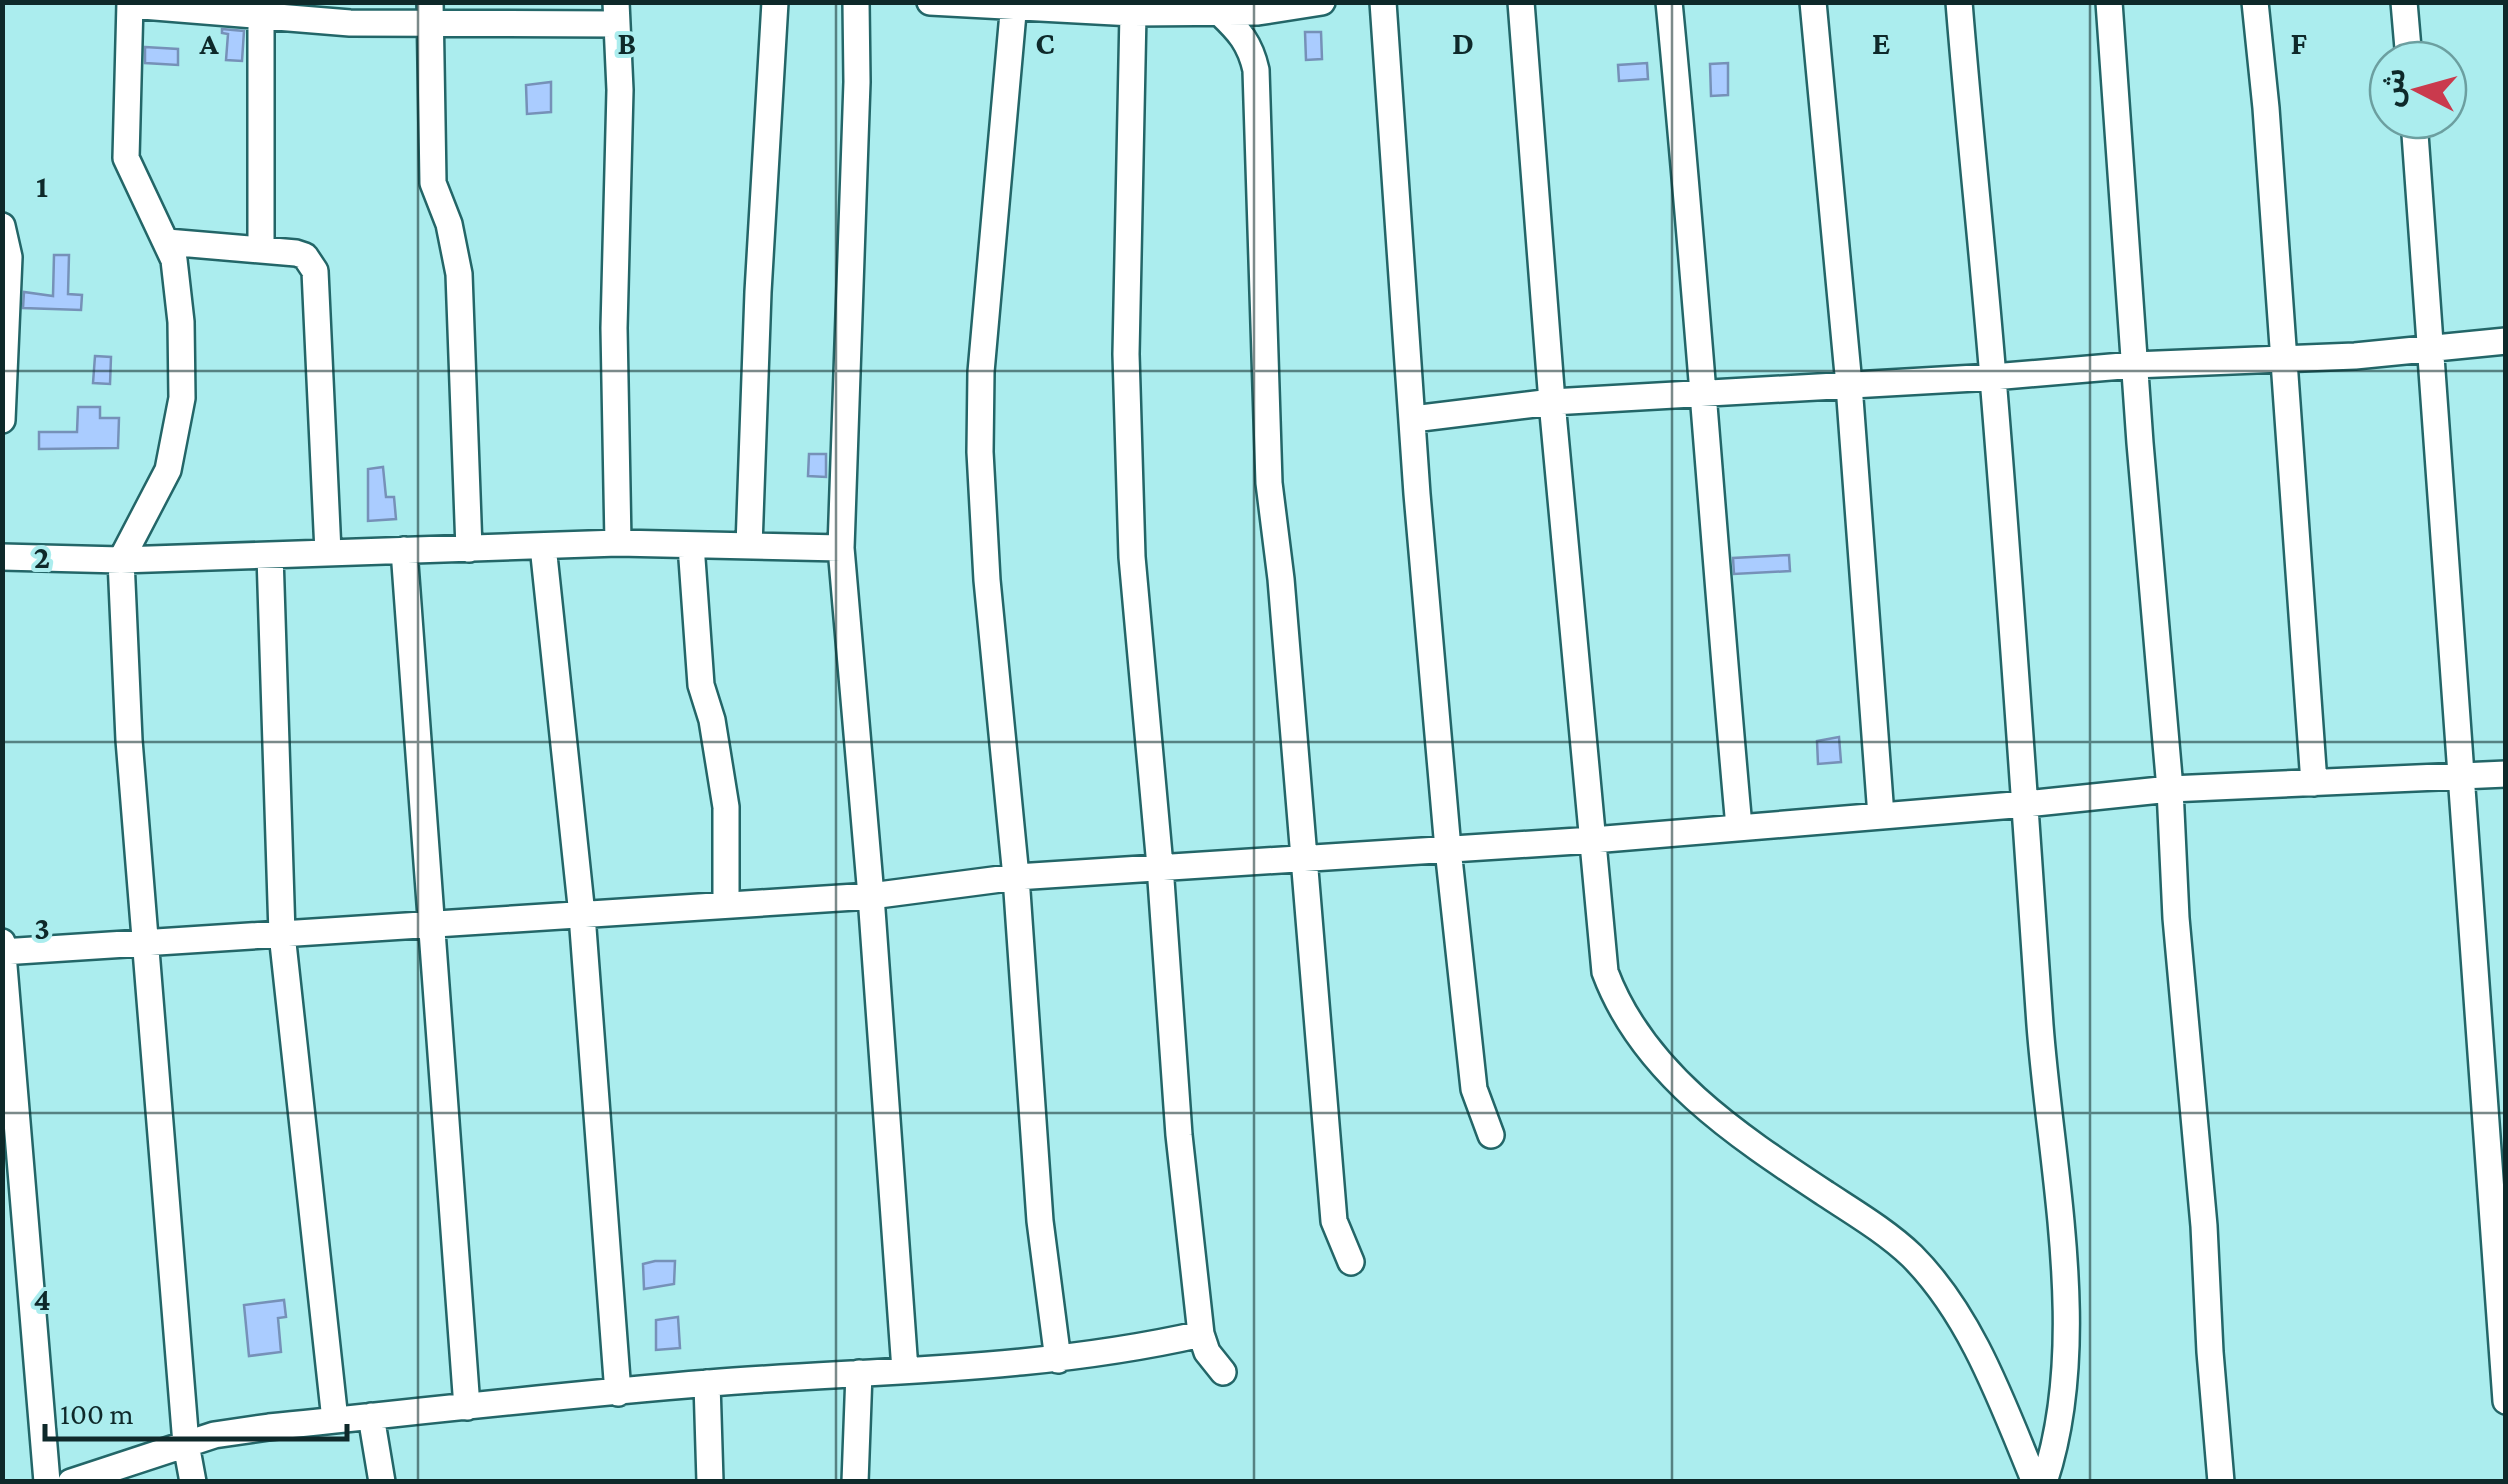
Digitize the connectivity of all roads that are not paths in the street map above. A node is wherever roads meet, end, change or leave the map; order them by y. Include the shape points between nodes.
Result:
1 (775, 2) edge
2 (856, 2) edge
3 (930, 2) edge
4 (1322, 2) edge
5 (1382, 2) edge
6 (1521, 2) edge
7 (1669, 2) edge
8 (1813, 2) edge
9 (1960, 2) edge
10 (2109, 2) edge
11 (2255, 2) edge
12 (2404, 2) edge
13 (130, 4) edge
14 (1013, 6) edge
15 (261, 8) edge
16 (430, 12) edge
17 (616, 13) edge
18 (1133, 13) junction
19 (1220, 13) junction
20 (2407, 40) edge
21 (2415, 140) edge
22 (2, 226) edge
23 (167, 242) junction
24 (261, 248) junction
25 (2506, 341) edge
26 (2430, 348) junction
27 (2284, 359) junction
28 (2134, 365) junction
29 (1993, 377) junction
30 (1849, 385) junction
31 (1705, 393) junction
32 (1552, 402) junction
33 (2, 420) edge
34 (1412, 420) junction
35 (618, 544) junction
36 (691, 545) junction
37 (543, 546) junction
38 (748, 546) junction
39 (840, 548) junction
40 (469, 549) junction
41 (404, 550) junction
42 (328, 552) junction
43 (270, 554) junction
44 (2, 558) edge
45 (122, 560) junction
46 (2506, 774) edge
47 (2460, 776) junction
48 (2314, 784) junction
49 (2170, 789) junction
50 (2026, 804) junction
51 (1881, 816) junction
52 (1739, 828) junction
53 (1592, 840) junction
54 (1448, 849) junction
55 (1303, 857) junction
56 (1160, 866) junction
57 (1016, 877) junction
58 (871, 896) junction
59 (726, 904) junction
60 (582, 915) junction
61 (433, 924) junction
62 (282, 934) junction
63 (2, 942) edge
64 (148, 943) junction
65 (3, 952) edge
66 (1490, 1135) dead end
67 (1351, 1262) dead end
68 (1201, 1334) junction
69 (1058, 1360) junction
70 (906, 1370) junction
71 (1223, 1372) dead end
72 (859, 1374) junction
73 (707, 1384) junction
74 (618, 1393) junction
75 (2506, 1401) edge
76 (467, 1407) junction
77 (371, 1416) junction
78 (335, 1420) junction
79 (186, 1444) junction
80 (48, 1482) edge
81 (72, 1482) edge
82 (192, 1482) edge
83 (382, 1482) edge
84 (710, 1482) edge
85 (855, 1482) edge
86 (2035, 1482) edge
87 (2044, 1482) edge
88 (2221, 1482) edge

1 - 38 street
2 - 39 street
3 - 14 street
4 - 19 street
5 - 34 street
6 - 32 street
7 - 31 street
8 - 30 street
9 - 29 street
10 - 28 street
11 - 27 street
12 - 20 street
13 - 15 street
13 - 23 street via 126,158
14 - 18 street
14 - 57 street via 980,452
15 - 16 street via 350,23
15 - 24 street
16 - 17 street
16 - 40 street via 433,183 460,274
17 - 35 street
18 - 19 street
18 - 56 street via 1126,354 1132,557
19 - 55 street via 1251,49 1257,84 1269,483
21 - 26 street
22 - 33 street via 8,257
23 - 24 street
23 - 45 street via 178,278 182,398 168,470
24 - 42 street via 305,256 315,271
25 - 26 street
26 - 27 street
26 - 47 street
27 - 28 street
27 - 48 street
28 - 29 street
28 - 49 street
29 - 30 street
29 - 50 street
30 - 31 street
30 - 51 street
31 - 32 street
31 - 52 street
32 - 34 street
32 - 53 street
34 - 54 street
35 - 36 street
35 - 37 street
36 - 38 street
36 - 59 street via 701,685 726,807
37 - 40 street
37 - 60 street
38 - 39 street
39 - 58 street
40 - 41 street
41 - 42 street
41 - 61 street
42 - 43 street
43 - 45 street
43 - 62 street
44 - 45 street
45 - 64 street via 129,740
46 - 47 street
47 - 48 street
47 - 75 street
48 - 49 street
49 - 50 street
49 - 88 street
50 - 51 street
50 - 87 street via 2066,1335 2065,1381
51 - 52 street
52 - 53 street
53 - 54 street
53 - 86 street via 1604,972 1629,1023 1707,1110 1911,1255 1942,1291 1991,1377
54 - 55 street
54 - 66 street via 1474,1089
55 - 56 street
55 - 67 street via 1334,1221
56 - 57 street
56 - 68 street
57 - 58 street
57 - 69 street via 1040,1222
58 - 59 street
58 - 70 street
59 - 60 street
60 - 61 street
60 - 74 street
61 - 62 street
61 - 76 street
62 - 64 street
62 - 78 street
63 - 65 street
64 - 65 street
64 - 79 street
65 - 80 street
68 - 69 street
68 - 71 street
69 - 70 street
70 - 72 street
72 - 73 street
72 - 85 street
73 - 74 street
73 - 84 street
74 - 76 street
76 - 77 street
77 - 78 street
77 - 83 street
78 - 79 street
79 - 81 street
79 - 82 street

